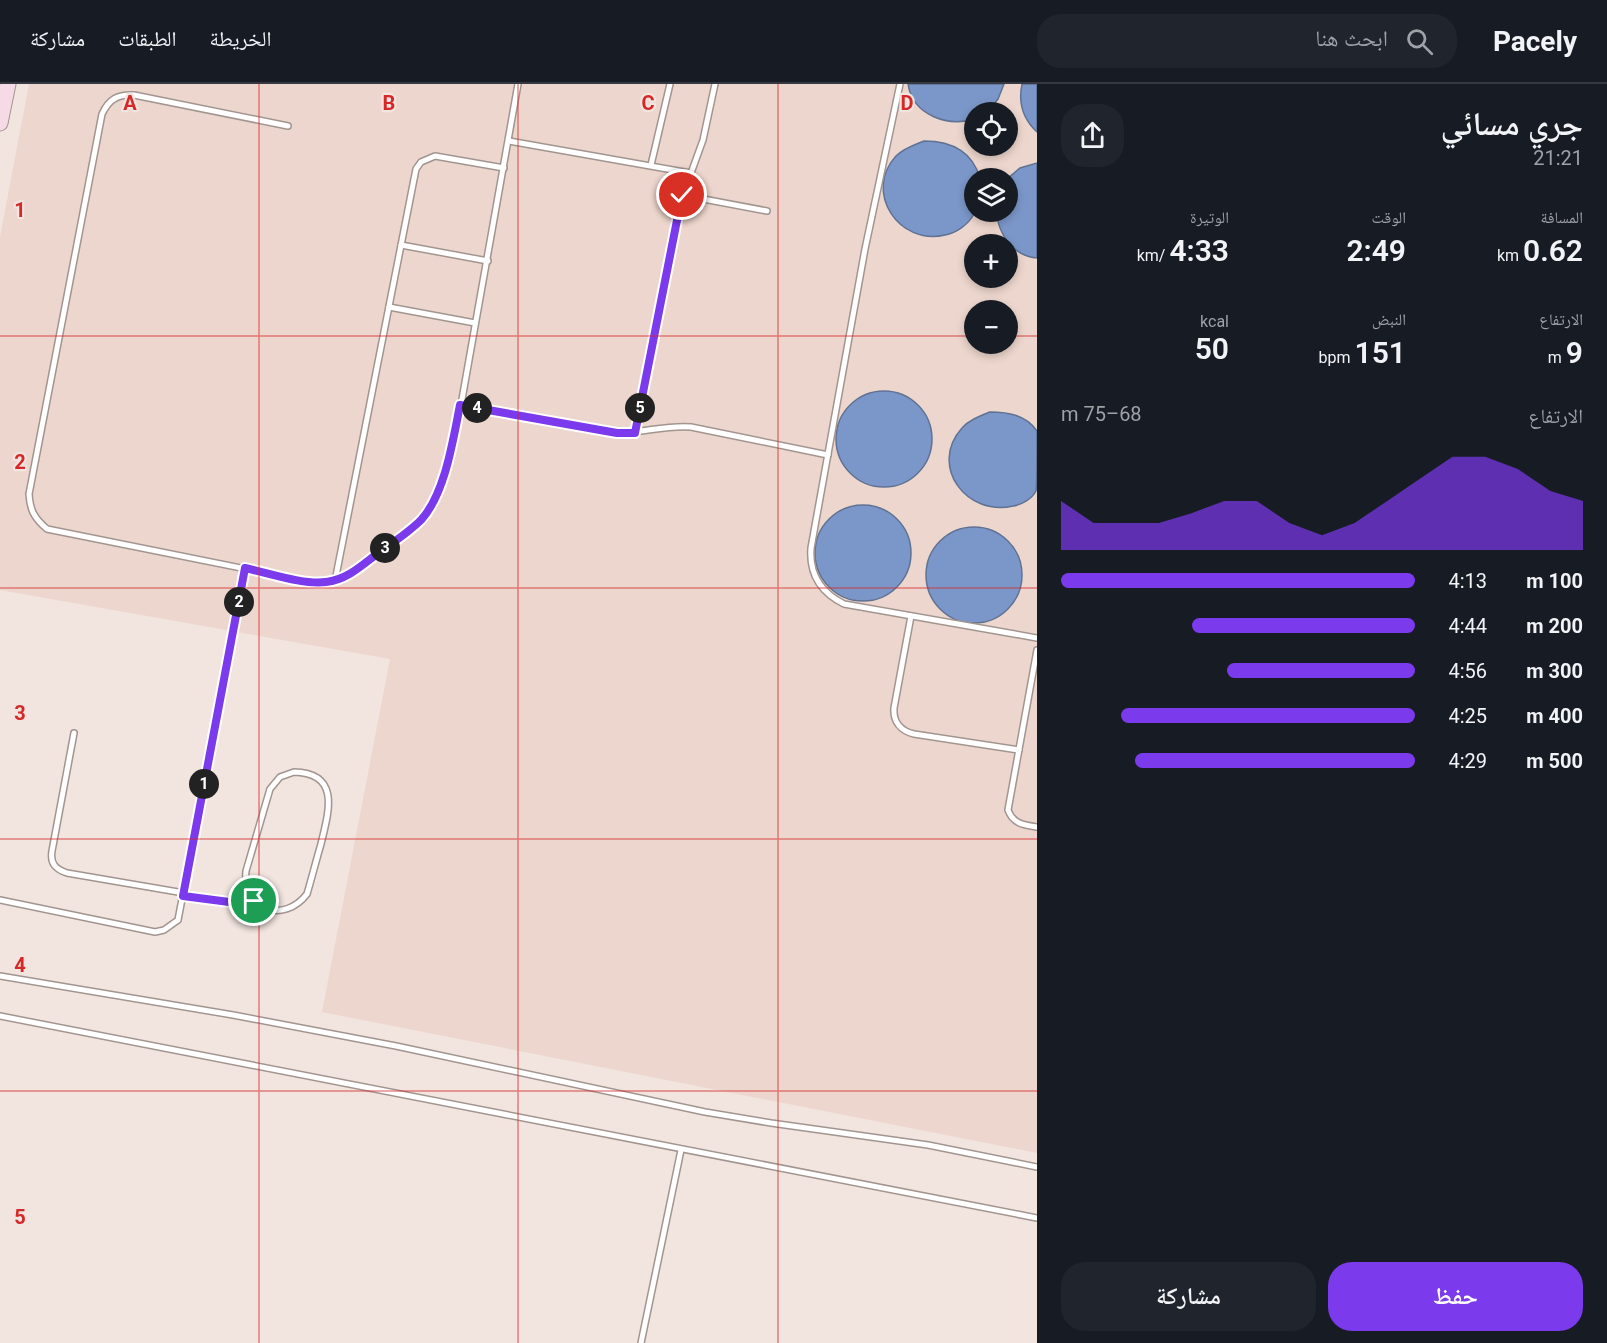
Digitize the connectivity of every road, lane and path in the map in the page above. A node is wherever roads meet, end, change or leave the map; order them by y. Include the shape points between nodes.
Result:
1 (8, 84) edge
2 (518, 84) edge
3 (670, 84) edge
4 (715, 84) edge
5 (899, 84) edge
6 (0, 123) edge
7 (288, 126) dead end
8 (509, 141) junction
9 (651, 165) junction
10 (504, 168) junction
11 (690, 172) junction
12 (682, 195) junction
13 (767, 211) dead end
14 (401, 245) junction
15 (488, 261) junction
16 (389, 307) junction
17 (475, 323) junction
18 (460, 405) junction
19 (635, 433) junction
20 (828, 455) junction
21 (245, 568) junction
22 (335, 581) junction
23 (910, 616) junction
24 (1037, 639) edge
25 (1037, 650) edge
26 (74, 733) dead end
27 (1019, 750) junction
28 (1037, 827) edge
29 (184, 895) junction
30 (0, 900) edge
31 (254, 901) junction
32 (0, 976) edge
33 (0, 1016) edge
34 (681, 1150) junction
35 (1037, 1167) edge
36 (1037, 1218) edge
37 (641, 1343) edge

1 - 6 street
2 - 8 lane
3 - 9 lane
4 - 11 lane via 703,140
5 - 20 lane
7 - 21 lane via 134,95 124,94 106,105 29,494 36,520 46,529
8 - 9 lane
8 - 10 lane
9 - 11 lane
10 - 14 lane via 435,156 421,162 414,176
10 - 15 lane
11 - 12 lane
12 - 13 lane
12 - 19 lane
14 - 15 lane
14 - 16 lane
15 - 17 lane
16 - 17 lane
16 - 22 lane
17 - 18 lane
18 - 19 lane
18 - 22 lane via 444,472 426,515 353,572
19 - 20 lane via 661,427 691,428
20 - 23 lane via 810,559 817,582 844,604
21 - 22 lane via 311,582
21 - 29 lane
23 - 24 lane
23 - 27 lane via 894,708 898,725 908,732
25 - 27 lane
26 - 29 lane via 52,851 54,866 67,873
27 - 28 lane via 1008,810 1015,822
29 - 30 lane via 178,920 155,932
29 - 31 lane via 237,903
31 - 31 lane via 272,911 282,911 301,902 307,894 330,804 327,789 310,774 287,774 270,789 246,871 247,887
32 - 35 lane via 396,1046 705,1112 928,1145
33 - 34 lane
34 - 36 lane
34 - 37 lane

